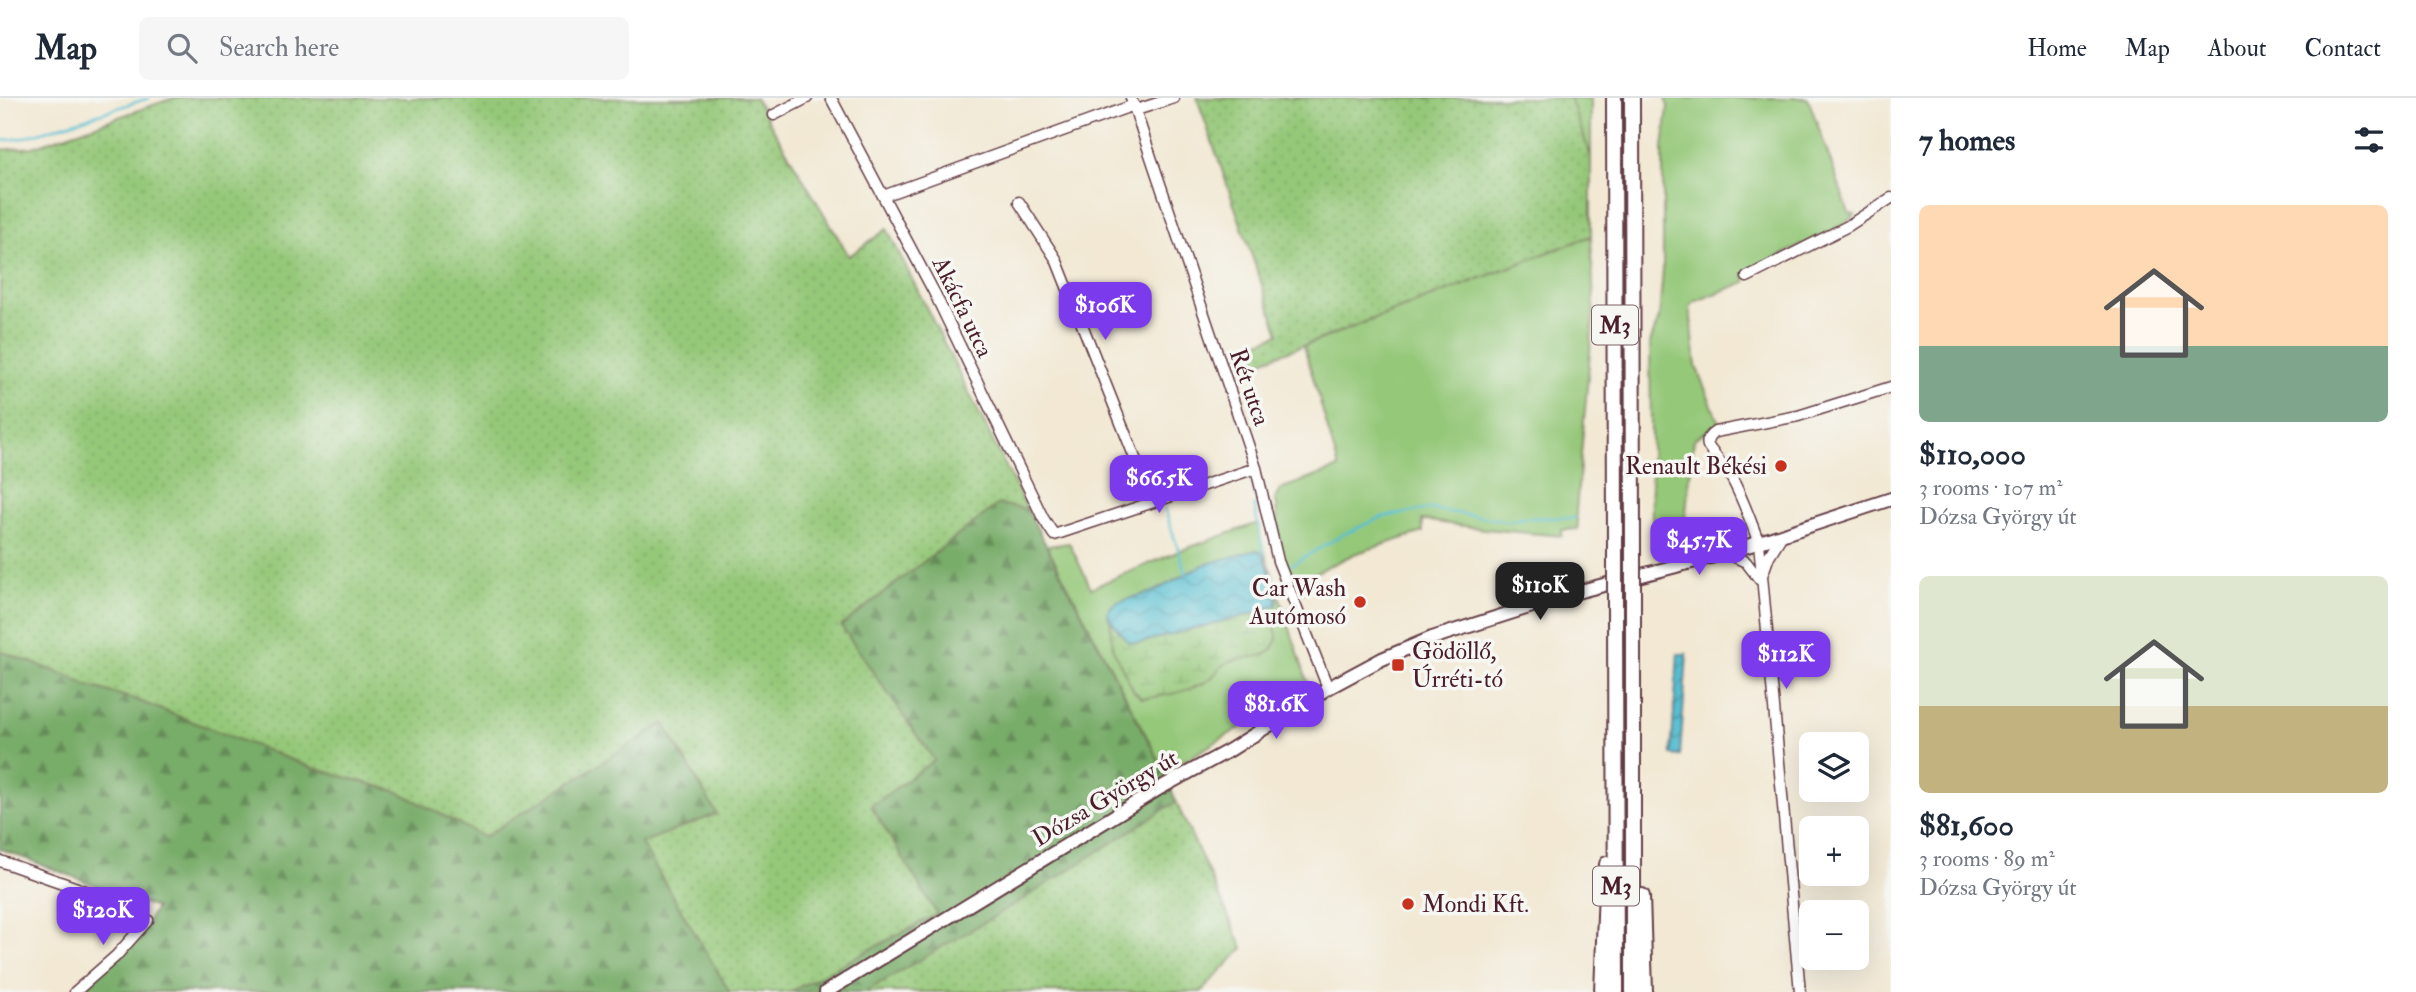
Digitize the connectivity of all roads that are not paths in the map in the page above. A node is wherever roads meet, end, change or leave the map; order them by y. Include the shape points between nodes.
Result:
1 (807, 98) edge
2 (831, 98) edge
3 (1174, 98) edge
4 (1614, 98) edge
5 (1632, 98) edge
6 (1134, 104) edge
7 (774, 115) dead end
8 (883, 196) junction
9 (1891, 198) edge
10 (1019, 202) dead end
11 (1747, 277) dead end
12 (1891, 387) edge
13 (1256, 468) junction
14 (1891, 499) edge
15 (1152, 501) junction
16 (1782, 535) junction
17 (1759, 543) junction
18 (1726, 553) junction
19 (1761, 580) junction
20 (1328, 688) junction
21 (1615, 779) junction
22 (1632, 801) junction
23 (0, 861) edge
24 (75, 992) edge
25 (826, 992) edge
26 (1602, 992) edge
27 (1616, 992) edge
28 (1633, 992) edge
29 (1645, 992) edge
30 (1800, 992) edge

1 - 7 street
2 - 8 street, Akácfa utca
3 - 6 street
4 - 21 highway, M3, bridge
5 - 22 highway, M3, bridge
6 - 8 street
6 - 13 street, Rét utca
8 - 15 street, Akácfa utca via 1054,535
9 - 11 street via 1848,226
10 - 15 street via 1056,259
12 - 17 street via 1798,416 1725,429 1710,436 1708,445 1745,503
13 - 15 street
13 - 20 street, Rét utca via 1278,561
14 - 16 main road, Dózsa György út
16 - 17 main road, Dózsa György út
16 - 19 street
17 - 18 main road, Dózsa György út
17 - 19 street
18 - 19 street via 1745,562
18 - 20 main road, Dózsa György út via 1573,593 1432,638
19 - 30 street
20 - 25 main road, Dózsa György út
21 - 26 highway via 1606,868
21 - 27 highway, M3
22 - 28 highway, M3
22 - 29 highway via 1640,853
23 - 24 street via 117,902 148,920

